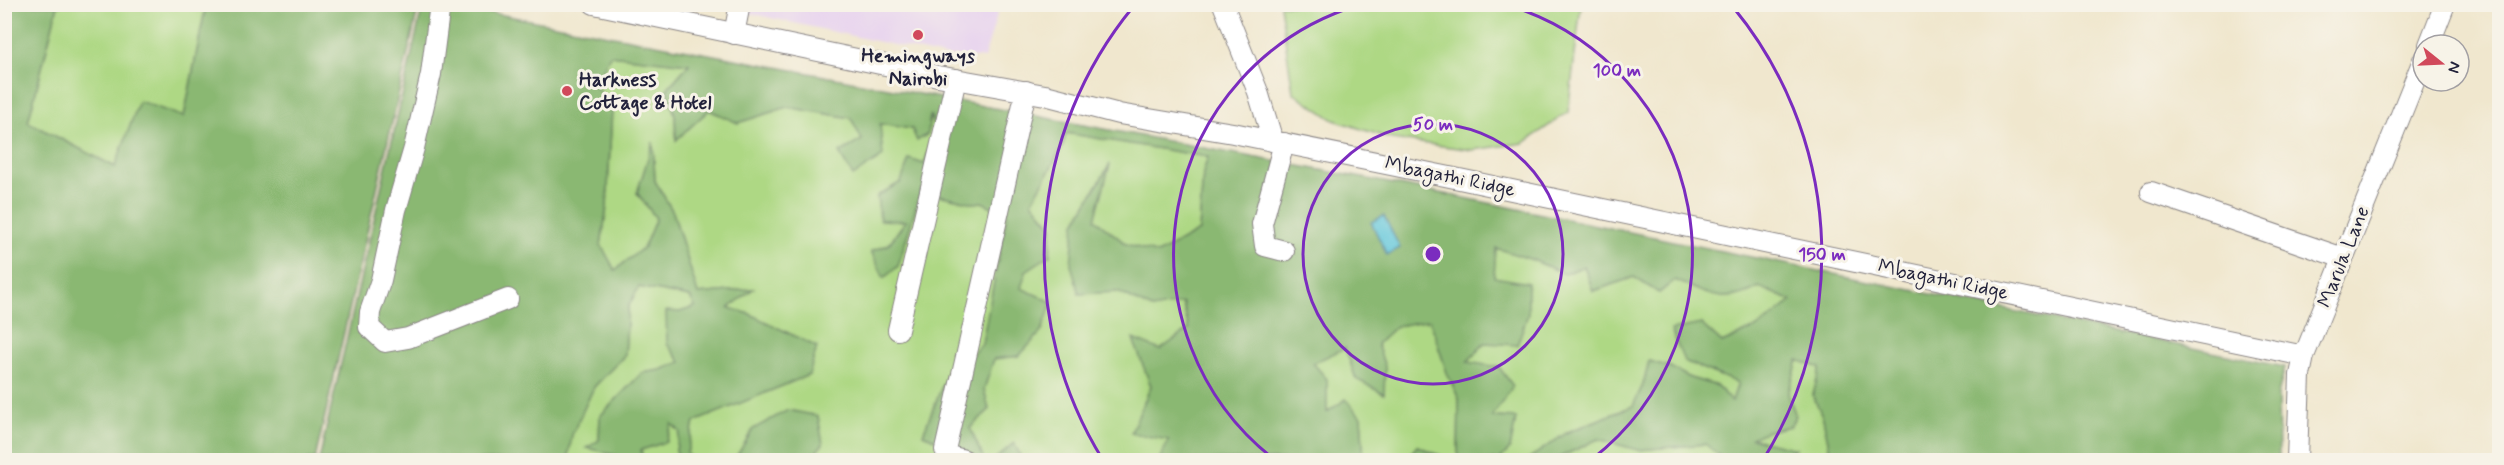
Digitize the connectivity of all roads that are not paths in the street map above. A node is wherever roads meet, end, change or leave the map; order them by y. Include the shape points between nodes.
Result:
1 (440, 4) edge
2 (594, 4) edge
3 (740, 4) edge
4 (1223, 4) edge
5 (2445, 4) edge
6 (2434, 33) edge
7 (734, 34) junction
8 (956, 79) junction
9 (2411, 90) edge
10 (1026, 91) junction
11 (1278, 142) junction
12 (2151, 192) dead end
13 (1284, 251) dead end
14 (2343, 258) junction
15 (508, 298) dead end
16 (898, 330) dead end
17 (2304, 356) junction
18 (964, 460) edge
19 (2297, 460) edge

1 - 15 street via 431,74 369,327 386,342 408,338
2 - 7 street, Mbagathi Ridge
3 - 7 street
4 - 11 street
5 - 6 street
7 - 8 street, Mbagathi Ridge
8 - 10 street, Mbagathi Ridge
8 - 16 street
9 - 14 street, Marula Lane
10 - 11 street, Mbagathi Ridge via 1119,114
10 - 18 street via 945,450 949,456
11 - 13 street via 1262,225 1265,246
11 - 17 street, Mbagathi Ridge
12 - 14 street
14 - 17 street, Marula Lane
17 - 19 street, Marula Lane

